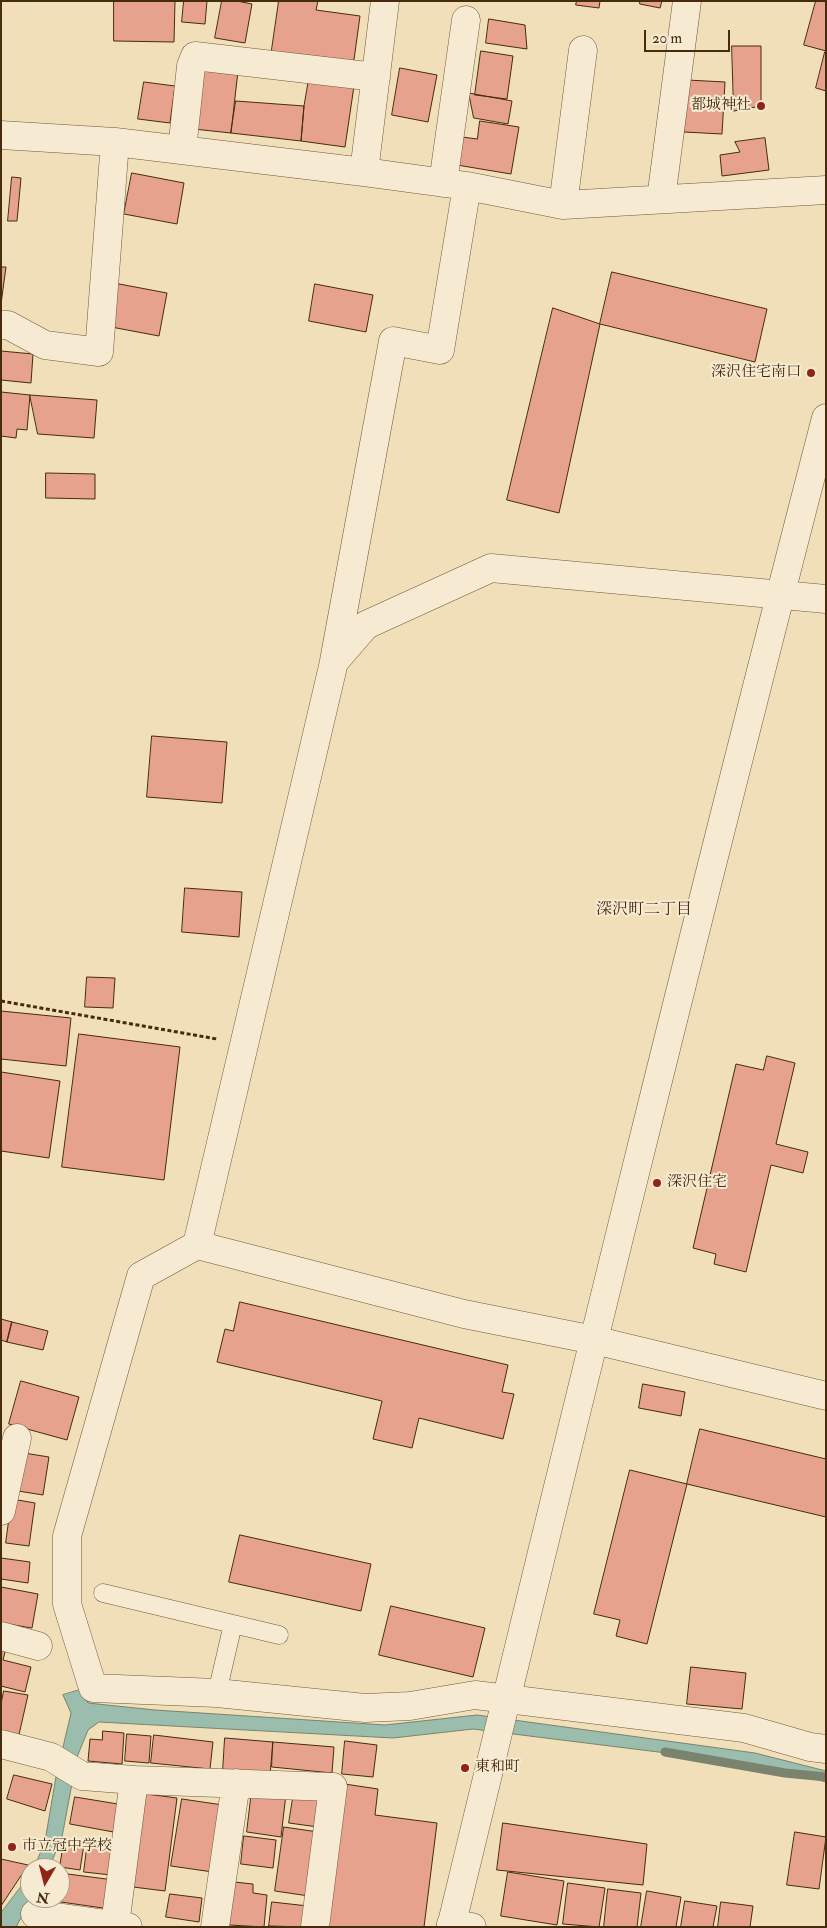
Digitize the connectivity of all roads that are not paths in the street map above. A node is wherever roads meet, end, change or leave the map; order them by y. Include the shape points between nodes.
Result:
1 (385, 1) edge
2 (687, 1) edge
3 (466, 20) dead end
4 (583, 50) dead end
5 (376, 77) junction
6 (1, 136) edge
7 (115, 142) junction
8 (182, 150) junction
9 (364, 172) junction
10 (455, 185) junction
11 (826, 190) edge
12 (662, 199) junction
13 (563, 205) junction
14 (1, 324) edge
15 (826, 418) edge
16 (780, 594) junction
17 (826, 600) edge
18 (334, 662) junction
19 (197, 1245) junction
20 (594, 1340) junction
21 (826, 1396) edge
22 (17, 1438) dead end
23 (1, 1511) edge
24 (103, 1593) dead end
25 (234, 1624) junction
26 (279, 1635) dead end
27 (1, 1636) edge
28 (38, 1646) dead end
29 (217, 1693) junction
30 (505, 1704) junction
31 (1, 1744) edge
32 (826, 1749) edge
33 (134, 1780) junction
34 (236, 1783) junction
35 (35, 1914) dead end
36 (121, 1926) edge
37 (458, 1926) edge
38 (215, 1927) edge
39 (316, 1927) edge

1 - 5 street
2 - 12 street
3 - 10 street
4 - 13 street
5 - 8 street via 195,56 191,66
5 - 9 street
6 - 7 street
7 - 8 street
7 - 14 street via 99,352 45,345
8 - 9 street
9 - 10 street
10 - 13 street
10 - 18 street via 440,350 393,341
11 - 12 street
12 - 13 street
15 - 16 street
16 - 17 street
16 - 18 street via 491,568 366,625
16 - 20 street
18 - 19 street
19 - 20 street via 464,1314
19 - 29 street via 141,1276 67,1536 67,1604 93,1688
20 - 21 street
20 - 30 street
22 - 23 street
24 - 25 lane
25 - 26 lane
25 - 29 lane
27 - 28 street
29 - 30 street via 365,1708 410,1706 475,1695
30 - 32 street via 537,1704 744,1728
30 - 37 street
31 - 33 street via 51,1757 82,1776
33 - 34 street
33 - 36 street
34 - 38 street
34 - 39 street via 333,1787
35 - 36 street

